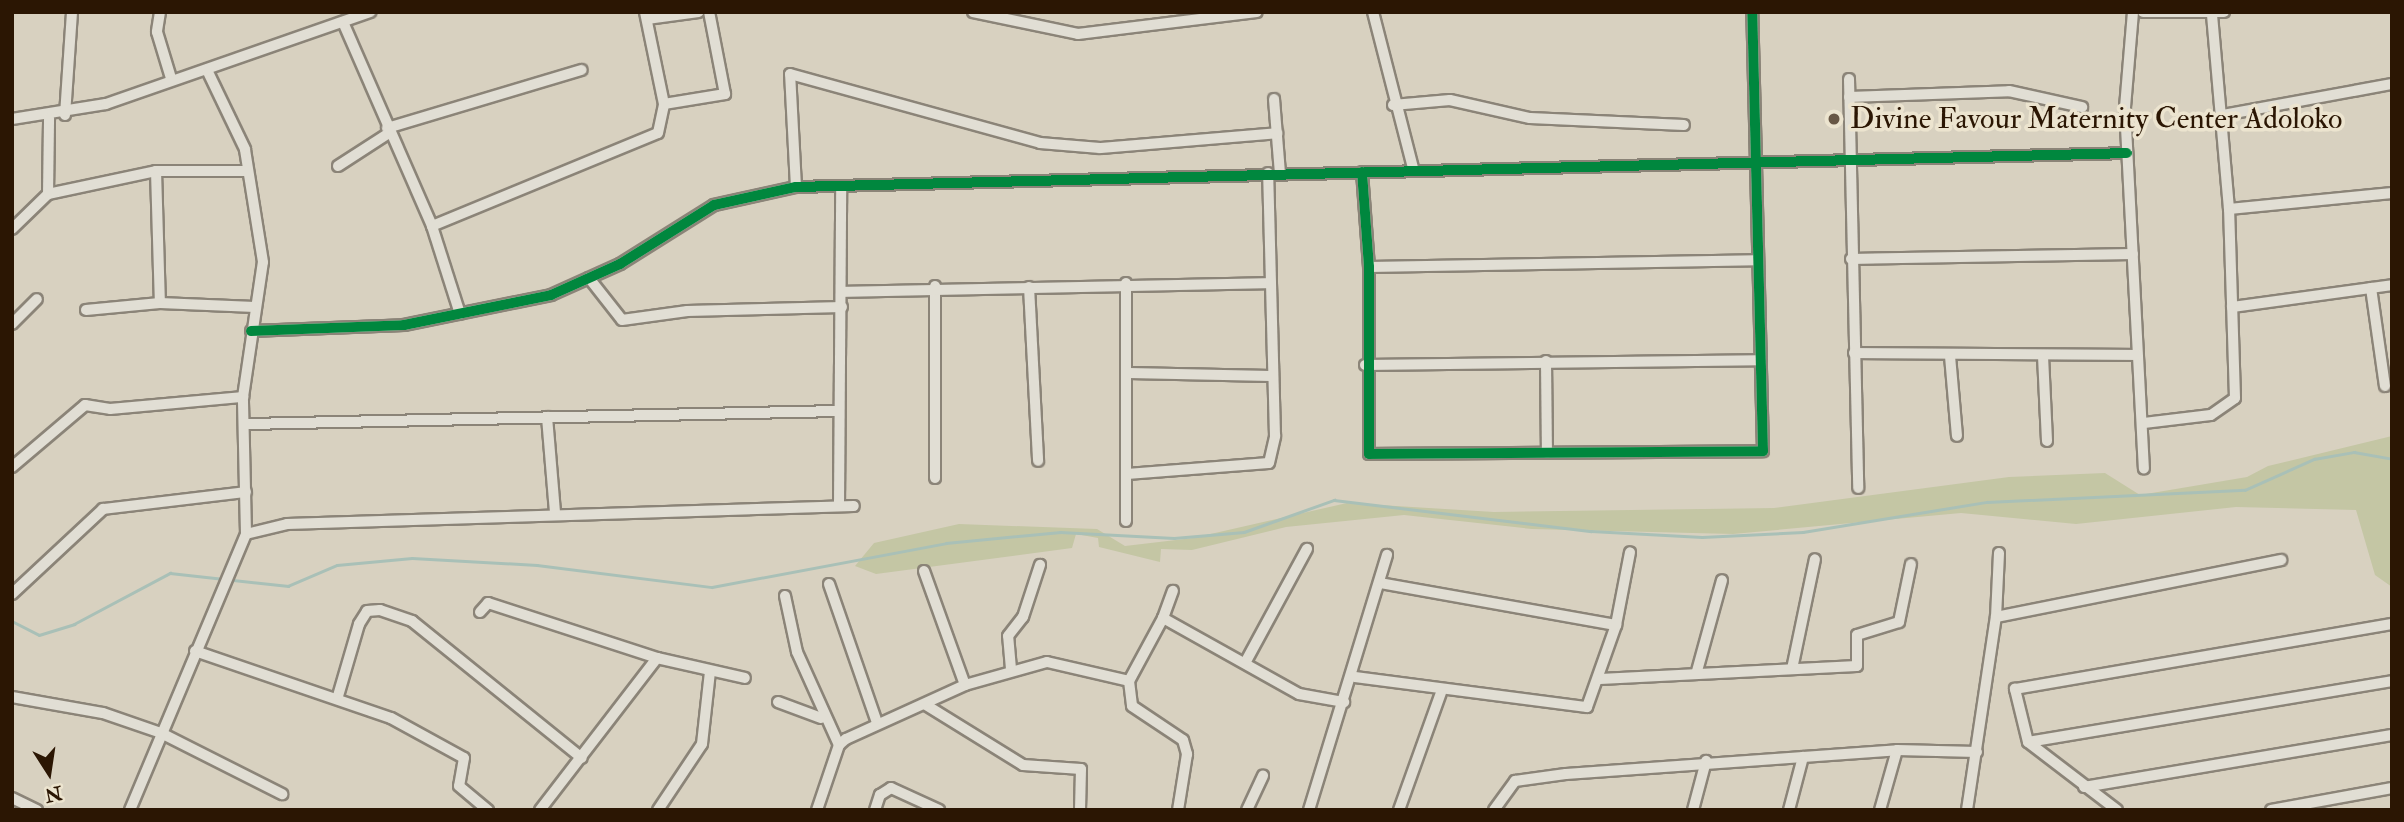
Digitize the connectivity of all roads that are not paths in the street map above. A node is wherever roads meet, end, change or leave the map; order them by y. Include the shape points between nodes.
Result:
1 (72, 12) edge
2 (160, 12) edge
3 (370, 12) edge
4 (699, 12) edge
5 (709, 12) edge
6 (973, 12) edge
7 (1257, 12) edge
8 (1373, 12) edge
9 (1752, 12) edge
10 (2133, 12) edge
11 (2143, 12) edge
12 (2224, 12) edge
13 (646, 16) edge
14 (2212, 16) junction
15 (1194, 17) edge
16 (348, 18) edge
17 (207, 70) junction
18 (582, 70) dead end
19 (171, 78) junction
20 (1849, 79) dead end
21 (2392, 84) edge
22 (1849, 97) junction
23 (1274, 99) dead end
24 (664, 104) junction
25 (1393, 105) junction
26 (2082, 107) dead end
27 (65, 115) junction
28 (2223, 115) junction
29 (49, 118) junction
30 (12, 119) edge
31 (1684, 125) dead end
32 (388, 130) junction
33 (1277, 133) junction
34 (2127, 153) junction
35 (1852, 163) junction
36 (338, 166) dead end
37 (1755, 166) junction
38 (1413, 168) junction
39 (156, 171) junction
40 (248, 171) junction
41 (1362, 172) junction
42 (1268, 173) junction
43 (1280, 174) junction
44 (841, 186) junction
45 (796, 187) junction
46 (2392, 193) edge
47 (48, 194) junction
48 (2229, 209) junction
49 (432, 226) junction
50 (12, 229) edge
51 (2133, 254) junction
52 (1851, 259) junction
53 (1756, 260) junction
54 (1369, 267) junction
55 (589, 278) junction
56 (1126, 283) junction
57 (1270, 283) junction
58 (2392, 285) edge
59 (935, 286) junction
60 (1029, 286) junction
61 (2371, 288) junction
62 (842, 292) junction
63 (37, 299) dead end
64 (160, 303) junction
65 (255, 307) junction
66 (842, 307) junction
67 (2232, 307) junction
68 (86, 310) dead end
69 (460, 314) junction
70 (12, 324) edge
71 (251, 331) junction
72 (1854, 353) junction
73 (2137, 355) junction
74 (1950, 356) junction
75 (2043, 356) junction
76 (1759, 360) junction
77 (1546, 361) junction
78 (1365, 365) junction
79 (1129, 373) junction
80 (1271, 376) junction
81 (2385, 386) dead end
82 (243, 397) junction
83 (839, 411) junction
84 (547, 416) junction
85 (2144, 423) junction
86 (248, 424) junction
87 (1957, 436) dead end
88 (2047, 441) dead end
89 (1547, 453) junction
90 (1038, 461) dead end
91 (12, 467) edge
92 (2144, 469) dead end
93 (1127, 474) junction
94 (935, 478) dead end
95 (1858, 488) dead end
96 (246, 492) junction
97 (839, 504) junction
98 (854, 506) dead end
99 (555, 513) junction
100 (1126, 522) dead end
101 (246, 534) junction
102 (1307, 549) dead end
103 (1630, 552) dead end
104 (1999, 553) dead end
105 (1387, 555) dead end
106 (1815, 559) dead end
107 (2281, 560) dead end
108 (1911, 564) dead end
109 (1040, 565) dead end
110 (924, 571) dead end
111 (1722, 580) dead end
112 (1380, 583) junction
113 (829, 584) dead end
114 (1172, 591) dead end
115 (12, 594) edge
116 (785, 596) dead end
117 (480, 612) dead end
118 (1996, 617) junction
119 (1163, 618) junction
120 (2392, 624) edge
121 (1616, 625) junction
122 (195, 651) junction
123 (657, 658) junction
124 (1245, 663) junction
125 (1011, 669) junction
126 (1793, 669) junction
127 (710, 671) junction
128 (1697, 671) junction
129 (1355, 677) junction
130 (744, 678) dead end
131 (1600, 679) junction
132 (1129, 681) junction
133 (2392, 681) edge
134 (965, 685) junction
135 (1442, 690) junction
136 (338, 696) junction
137 (12, 697) edge
138 (778, 702) dead end
139 (1344, 702) junction
140 (926, 705) junction
141 (821, 718) junction
142 (877, 723) junction
143 (161, 733) junction
144 (2392, 735) edge
145 (2028, 742) junction
146 (839, 745) junction
147 (1898, 750) junction
148 (1977, 752) junction
149 (1803, 757) junction
150 (582, 758) junction
151 (1706, 761) junction
152 (1263, 776) dead end
153 (2084, 787) junction
154 (2392, 788) edge
155 (282, 794) dead end
156 (12, 798) edge
157 (37, 810) edge
158 (130, 810) edge
159 (488, 810) edge
160 (540, 810) edge
161 (658, 810) edge
162 (817, 810) edge
163 (875, 810) edge
164 (939, 810) edge
165 (1080, 810) edge
166 (1178, 810) edge
167 (1247, 810) edge
168 (1309, 810) edge
169 (1399, 810) edge
170 (1494, 810) edge
171 (1693, 810) edge
172 (1789, 810) edge
173 (1880, 810) edge
174 (1967, 810) edge
175 (2117, 810) edge
176 (2271, 810) edge

1 - 27 street
2 - 19 street via 158,32
3 - 16 street
4 - 13 street
5 - 24 street via 726,94
6 - 15 street via 1079,34
7 - 15 street
8 - 25 street
9 - 37 street
10 - 34 street
11 - 14 street
12 - 14 street
13 - 24 street
14 - 28 street
16 - 17 street
16 - 32 street
17 - 19 street
17 - 40 street via 244,149
18 - 32 street
19 - 27 street
20 - 22 street
21 - 28 street
22 - 26 street via 2009,91
22 - 35 street
23 - 33 street
24 - 49 street via 658,133
25 - 31 street via 1450,100 1530,118
25 - 38 street
27 - 29 street
28 - 48 street
29 - 30 street
29 - 47 street
32 - 36 street
32 - 49 street
33 - 43 street
33 - 45 street via 1100,148 1050,145 791,74
34 - 35 street
34 - 51 street
35 - 37 street
35 - 52 street
37 - 38 street
37 - 53 street
38 - 41 street
39 - 40 street
39 - 47 street
39 - 64 street
40 - 65 street via 262,262
41 - 43 street
41 - 54 street
42 - 43 street
42 - 44 street
42 - 57 street
44 - 45 street
44 - 62 street
45 - 55 street via 713,205
46 - 48 street
47 - 50 street
48 - 67 street
49 - 69 street
51 - 52 street
51 - 73 street
52 - 72 street
53 - 54 street
53 - 76 street
54 - 78 street
55 - 66 street via 622,320 687,311
55 - 69 street via 551,295
56 - 57 street
56 - 60 street
56 - 79 street
57 - 80 street
58 - 61 street
59 - 60 street
59 - 62 street
59 - 94 street
60 - 90 street
61 - 67 street
61 - 81 street
62 - 66 street
63 - 70 street
64 - 65 street
64 - 68 street
65 - 71 street
66 - 83 street
67 - 85 street via 2235,398 2211,415
69 - 71 street via 404,325
71 - 82 street
72 - 74 street
72 - 95 street
73 - 75 street
73 - 85 street
74 - 75 street
74 - 87 street
75 - 88 street
76 - 77 street
76 - 89 street via 1763,450
77 - 78 street
77 - 89 street
78 - 89 street via 1369,454
79 - 80 street
79 - 93 street
80 - 93 street via 1275,436 1269,463
82 - 86 street
82 - 91 street via 110,409 85,405
83 - 84 street
83 - 97 street
84 - 86 street
84 - 99 street
85 - 92 street
86 - 96 street
93 - 100 street
96 - 101 street
96 - 115 street via 103,509
97 - 98 street
97 - 99 street
99 - 101 street via 271,525
101 - 122 street
102 - 124 street
103 - 121 street
104 - 118 street
105 - 112 street
106 - 126 street
107 - 118 street
108 - 126 street via 1899,622 1857,635 1857,666
109 - 125 street via 1023,617 1008,636
110 - 134 street
111 - 128 street
112 - 121 street
112 - 129 street
113 - 142 street
114 - 119 street
116 - 141 street
117 - 123 street via 488,603
118 - 148 street
119 - 124 street
119 - 132 street
120 - 145 street via 2019,686 2013,692
121 - 131 street
122 - 136 street
122 - 143 street
123 - 127 street
123 - 150 street
124 - 139 street via 1299,694
125 - 132 street via 1061,664
125 - 134 street
126 - 128 street
127 - 130 street
127 - 161 street via 702,744
128 - 131 street
129 - 135 street
129 - 139 street
131 - 135 street via 1591,704 1582,708
132 - 166 street via 1132,706 1187,746
133 - 145 street
134 - 140 street
135 - 169 street
136 - 150 street via 359,624 367,611 380,610 411,621
136 - 159 street via 464,758 459,786
137 - 143 street via 103,713
138 - 141 street
139 - 168 street
140 - 142 street
140 - 165 street via 1023,765 1081,769
141 - 146 street
142 - 146 street
143 - 155 street
143 - 158 street
144 - 153 street
145 - 153 street
146 - 162 street
147 - 148 street
147 - 149 street
147 - 173 street
148 - 174 street
149 - 151 street
149 - 172 street
150 - 160 street
151 - 170 street via 1518,780
151 - 171 street
152 - 167 street
153 - 175 street
154 - 176 street
156 - 157 street
163 - 164 street via 880,795 891,788

